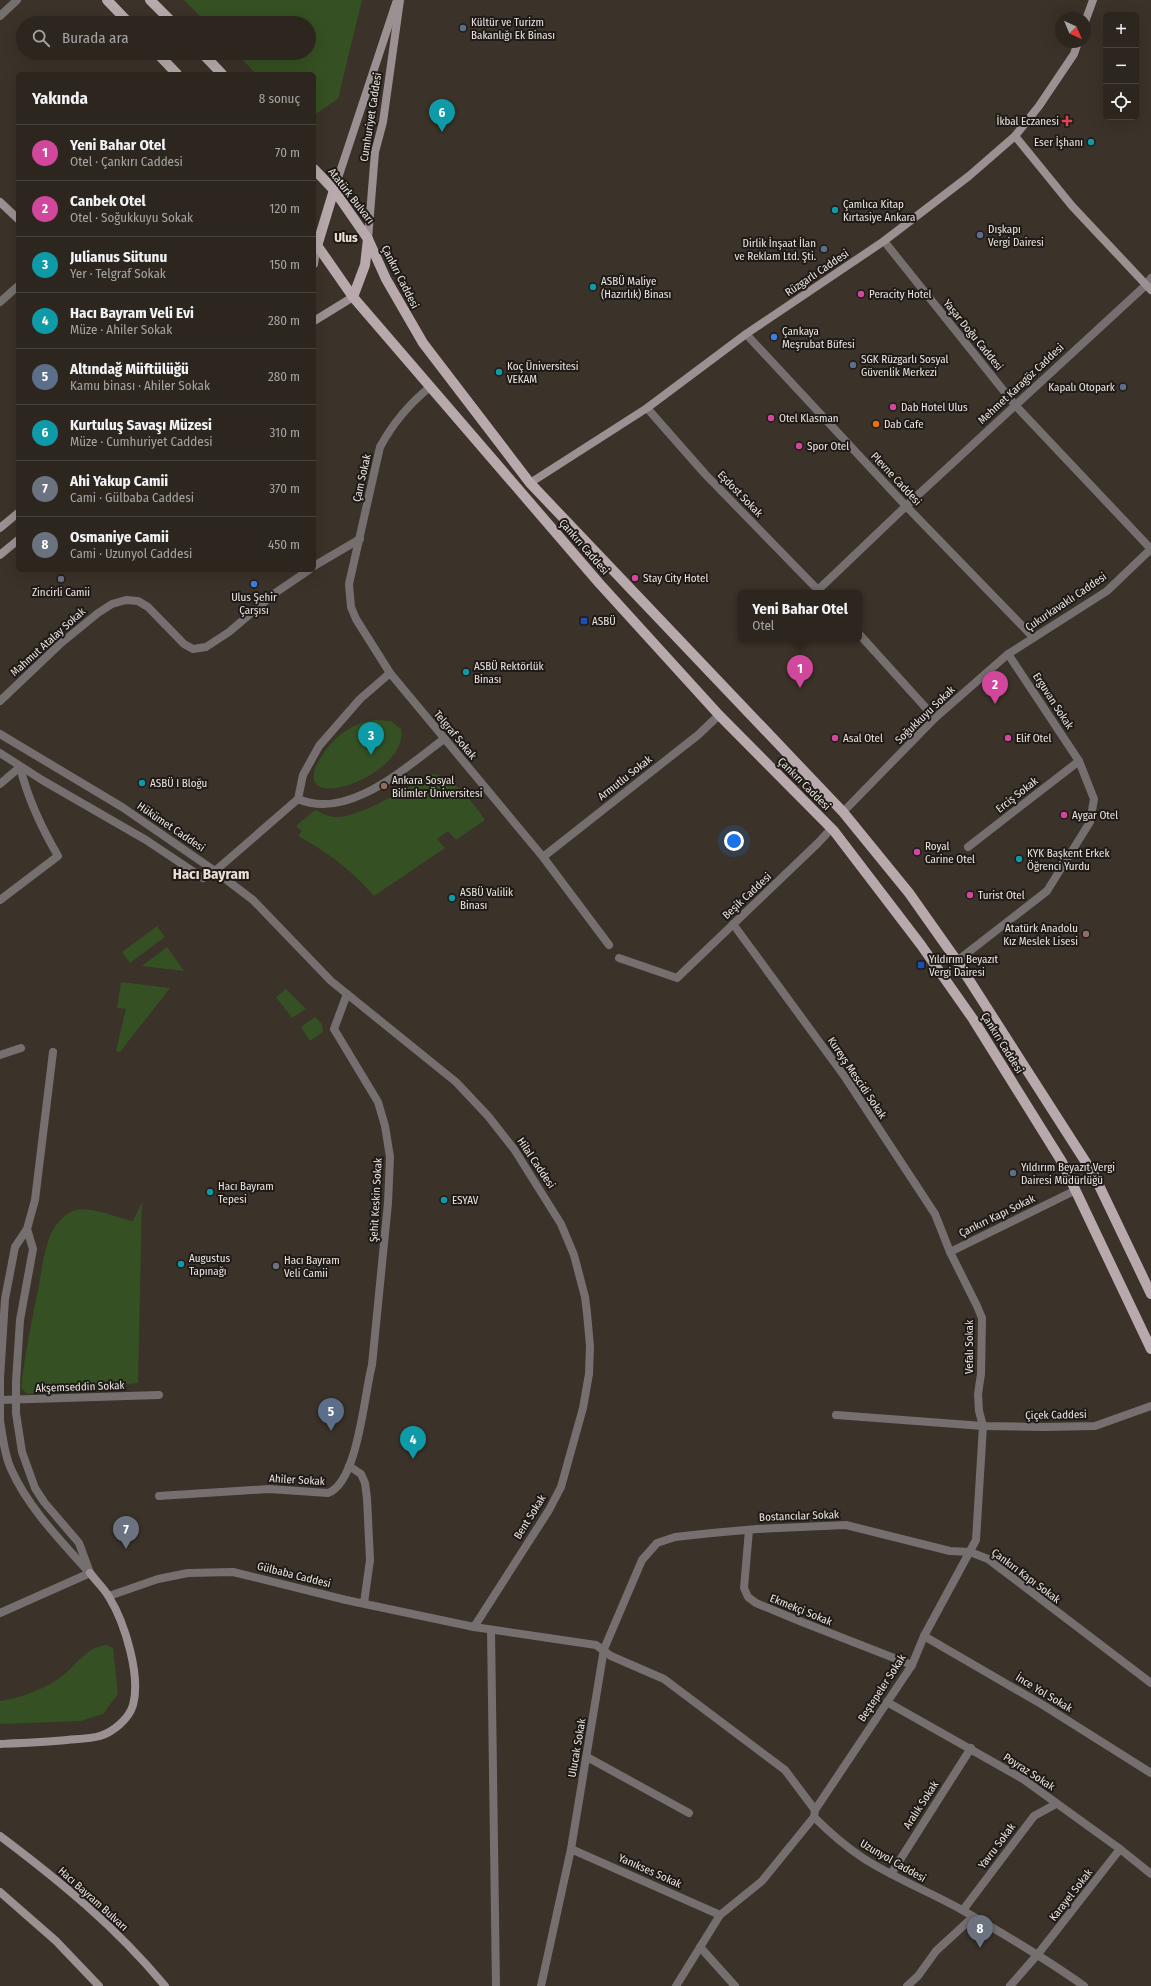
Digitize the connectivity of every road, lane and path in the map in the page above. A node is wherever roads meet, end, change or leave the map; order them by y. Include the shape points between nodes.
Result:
1 (17, 0) edge
2 (107, 0) edge
3 (150, 0) edge
4 (397, 0) edge
5 (400, 0) edge
6 (1093, 0) edge
7 (1089, 12) edge
8 (0, 16) edge
9 (122, 16) edge
10 (166, 16) edge
11 (1076, 48) edge
12 (164, 60) edge
13 (209, 60) edge
14 (175, 72) edge
15 (220, 72) edge
16 (1015, 136) junction
17 (316, 171) edge
18 (334, 190) junction
19 (0, 202) edge
20 (16, 218) edge
21 (368, 239) junction
22 (316, 240) edge
23 (884, 241) junction
24 (316, 244) edge
25 (1151, 278) edge
26 (16, 288) edge
27 (1148, 288) edge
28 (353, 297) junction
29 (0, 302) edge
30 (316, 320) edge
31 (746, 334) junction
32 (430, 387) junction
33 (1015, 405) junction
34 (646, 408) junction
35 (530, 483) junction
36 (906, 506) junction
37 (16, 515) edge
38 (0, 528) edge
39 (360, 539) junction
40 (16, 542) edge
41 (1151, 549) edge
42 (0, 555) edge
43 (316, 565) edge
44 (306, 572) edge
45 (819, 590) edge
46 (821, 590) edge
47 (862, 637) edge
48 (1033, 637) junction
49 (1008, 654) junction
50 (390, 673) junction
51 (0, 701) edge
52 (719, 715) junction
53 (935, 718) junction
54 (0, 734) edge
55 (444, 739) junction
56 (0, 753) edge
57 (1079, 761) junction
58 (20, 767) junction
59 (0, 784) edge
60 (298, 799) junction
61 (843, 812) junction
62 (832, 829) junction
63 (968, 847) dead end
64 (543, 857) junction
65 (215, 871) junction
66 (203, 878) dead end
67 (0, 900) edge
68 (734, 924) junction
69 (609, 945) dead end
70 (619, 958) dead end
71 (957, 961) junction
72 (347, 994) junction
73 (21, 1048) dead end
74 (53, 1052) dead end
75 (0, 1055) edge
76 (1076, 1190) junction
77 (27, 1229) junction
78 (950, 1252) junction
79 (1151, 1294) edge
80 (378, 1303) joint
81 (1151, 1349) edge
82 (159, 1395) dead end
83 (1, 1400) edge
84 (16, 1400) junction
85 (1151, 1406) edge
86 (583, 1408) joint
87 (836, 1415) dead end
88 (0, 1420) edge
89 (983, 1426) junction
90 (349, 1466) junction
91 (159, 1496) dead end
92 (748, 1530) junction
93 (675, 1537) joint
94 (970, 1552) junction
95 (90, 1573) junction
96 (109, 1596) junction
97 (364, 1603) junction
98 (0, 1613) edge
99 (474, 1627) junction
100 (491, 1630) junction
101 (924, 1636) junction
102 (604, 1649) junction
103 (912, 1665) junction
104 (1151, 1684) edge
105 (887, 1702) junction
106 (0, 1744) edge
107 (971, 1748) junction
108 (587, 1757) junction
109 (1151, 1773) edge
110 (1056, 1804) junction
111 (689, 1813) dead end
112 (814, 1813) junction
113 (0, 1836) edge
114 (571, 1849) junction
115 (1120, 1849) junction
116 (891, 1874) junction
117 (1151, 1874) edge
118 (0, 1892) edge
119 (963, 1910) junction
120 (720, 1915) junction
121 (973, 1917) junction
122 (700, 1946) junction
123 (1038, 1954) junction
124 (99, 1986) edge
125 (165, 1986) edge
126 (496, 1986) edge
127 (541, 1986) edge
128 (676, 1986) edge
129 (735, 1986) edge
130 (907, 1986) edge
131 (1010, 1986) edge
132 (1084, 1986) edge

1 - 8 street
2 - 9 main road
3 - 10 main road
4 - 18 street, Cumhuriyet Caddesi
5 - 21 street, Cumhuriyet Caddesi via 382,122 375,152
6 - 7 street
11 - 16 street, Rüzgarlı Caddesi via 1039,106
12 - 14 main road
13 - 15 main road
16 - 23 street, Rüzgarlı Caddesi via 969,176
16 - 27 street via 1072,206
17 - 18 main road, Atatürk Bulvarı
18 - 21 main road, Atatürk Bulvarı
18 - 22 main road
19 - 20 street
21 - 28 main road via 365,265
21 - 35 main road, Çankırı Caddesi via 386,279 416,332
23 - 31 street, Rüzgarlı Caddesi
23 - 33 street, Yaşar Doğu Caddesi
24 - 28 main road
25 - 27 street, Mehmet Karagöz Caddesi
26 - 29 street
27 - 33 street, Mehmet Karagöz Caddesi
28 - 30 street
28 - 32 main road, Çankırı Caddesi
31 - 34 street, Rüzgarlı Caddesi
31 - 36 street, Plevne Caddesi
32 - 39 street, Çam Sokak via 408,406 380,447
32 - 52 main road, Çankırı Caddesi via 594,577
33 - 36 street, Mehmet Karagöz Caddesi
33 - 41 street, Yaşar Doğu Caddesi
34 - 35 street, Rüzgarlı Caddesi
34 - 45 street, Eşdost Sokak via 704,474
35 - 61 main road, Çankırı Caddesi
36 - 46 street, Mehmet Karagöz Caddesi
36 - 48 street, Plevne Caddesi
37 - 38 street
39 - 43 street
39 - 50 street, Telgraf Sokak via 349,584 351,607
40 - 42 street
41 - 48 street, Çukurkavaklı Caddesi via 1107,591
44 - 51 street, Mahmut Atalay Sokak via 275,593 206,648 193,649 184,644 148,607 138,601 126,600 112,604 98,612 60,644
47 - 53 street
48 - 49 street, Çukurkavaklı Caddesi
49 - 53 street, Soğukkuyu Sokak
49 - 57 street, Erguvan Sokak
50 - 55 street, Telgraf Sokak
50 - 60 street via 360,699 319,746 303,775
52 - 62 main road, Çankırı Caddesi
52 - 64 street, Armutlu Sokak via 698,735
53 - 61 street, Soğukkuyu Sokak
54 - 65 street, Hükümet Caddesi via 122,807
55 - 60 street via 359,796 322,805
55 - 64 street, Telgraf Sokak
56 - 58 street
57 - 63 street, Erciş Sokak
57 - 71 street, Erguvan Sokak via 1094,799 1090,822 1047,891
58 - 59 street
58 - 66 street via 146,840
58 - 67 street via 26,792 58,856
60 - 65 street
61 - 71 main road, Çankırı Caddesi via 909,893
62 - 68 street, Beşik Caddesi
62 - 76 main road, Çankırı Caddesi via 921,945 973,1019 1062,1162
64 - 69 street, Telgraf Sokak
65 - 72 street, Hükümet Caddesi via 253,900 293,943
68 - 70 street, Beşik Caddesi via 677,978
68 - 78 street, Kureyş Mescidi Sokak via 845,1077 935,1214
71 - 79 main road, Çankırı Caddesi via 1094,1175
72 - 80 street, Şehit Keskin Sokak via 334,1029 378,1102 390,1157
72 - 86 street, Hilal Caddesi via 456,1082 514,1149 555,1212 574,1255 585,1297 590,1346 589,1374
73 - 75 street
74 - 77 street via 35,1200
76 - 78 street, Çankırı Kapı Sokak
76 - 81 main road, Çankırı Caddesi
77 - 83 street via 15,1248 6,1299 0,1372
77 - 84 street via 33,1249 20,1320
78 - 89 street, Vefalı Sokak via 982,1318 978,1394
80 - 90 street, Ahiler Sokak via 372,1365 358,1439
82 - 84 street, Akşemseddin Sokak
83 - 84 street, Akşemseddin Sokak
83 - 88 street
84 - 95 street via 18,1436 30,1475 44,1502 79,1543
85 - 89 street, Çiçek Caddesi via 1095,1426
86 - 99 street, Bent Sokak via 561,1487
87 - 89 street, Çiçek Caddesi
88 - 95 street via 7,1456 20,1485 38,1513
89 - 94 street via 976,1540
90 - 91 street, Ahiler Sokak via 335,1490 328,1493 269,1489
90 - 97 street via 361,1474 367,1498 370,1560
92 - 93 street, Bostancılar Sokak
92 - 94 street, Bostancılar Sokak via 846,1525 950,1551
92 - 103 street, Ekmekçi Sokak via 744,1588 748,1597 756,1603
93 - 102 street, Ulucak Sokak via 657,1543 642,1560
94 - 101 street, Beştepeler Sokak
94 - 104 street, Çankırı Kapı Sokak via 988,1560
95 - 96 street
95 - 98 street
96 - 97 street, Gülbaba Caddesi via 158,1579 188,1573 233,1572
96 - 106 street via 124,1629 133,1669 135,1687 127,1717 100,1736
97 - 99 street, Gülbaba Caddesi
99 - 100 street, Gülbaba Caddesi
100 - 102 street, Gülbaba Caddesi via 596,1645
100 - 126 street
101 - 103 street, Beştepeler Sokak
101 - 109 street, İnce Yol Sokak via 1043,1705
102 - 108 street, Ulucak Sokak
102 - 112 street, Uzunyol Caddesi via 611,1656 664,1679 785,1770
103 - 105 street, Beştepeler Sokak
105 - 107 street, Poyraz Sokak
105 - 112 street, Beştepeler Sokak
107 - 110 street, Poyraz Sokak via 1046,1794
107 - 116 street, Aralık Sokak
108 - 111 street
108 - 114 street, Ulucak Sokak
110 - 115 street, Poyraz Sokak
110 - 119 street, Yavru Sokak via 1034,1816
112 - 116 street, Uzunyol Caddesi via 831,1834
112 - 120 street, Beştepeler Sokak via 762,1881
113 - 125 street, Hacı Bayram Bulvarı via 88,1905 141,1957
114 - 120 street, Yanıkses Sokak
114 - 127 street, Ulucak Sokak
115 - 117 street, Poyraz Sokak
115 - 123 street, Karayel Sokak
116 - 119 street, Uzunyol Caddesi
118 - 124 street via 56,1941
119 - 121 street, Uzunyol Caddesi
120 - 122 street, Beştepeler Sokak
121 - 123 street, Uzunyol Caddesi
121 - 130 street via 936,1951 918,1976
122 - 128 street, Beştepeler Sokak
122 - 129 street
123 - 131 street, Karayel Sokak
123 - 132 street, Uzunyol Caddesi

